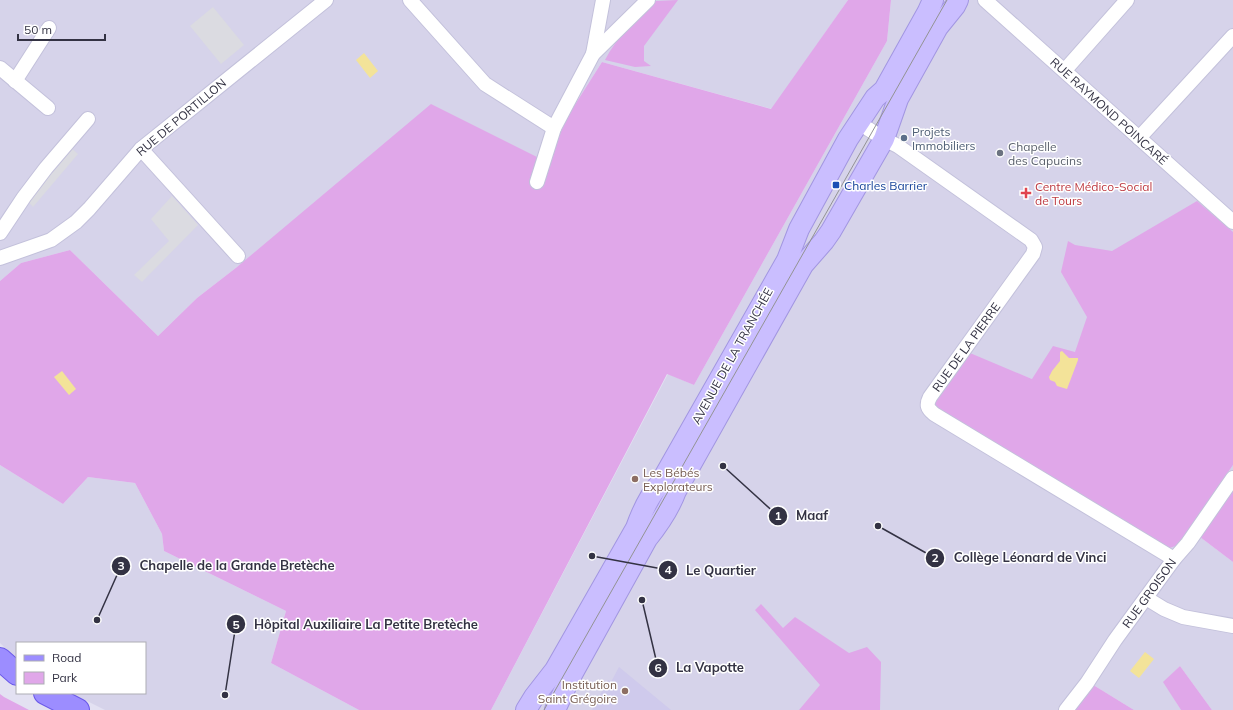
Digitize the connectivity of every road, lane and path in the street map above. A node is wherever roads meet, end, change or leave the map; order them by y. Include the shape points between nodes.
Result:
1 (326, 0) edge
2 (410, 0) edge
3 (603, 0) edge
4 (648, 0) edge
5 (933, 0) edge
6 (958, 0) edge
7 (985, 0) edge
8 (1127, 0) edge
9 (49, 28) dead end
10 (1233, 36) edge
11 (593, 54) junction
12 (0, 68) edge
13 (1065, 70) junction
14 (15, 80) junction
15 (48, 108) dead end
16 (88, 119) dead end
17 (859, 123) junction
18 (554, 128) junction
19 (1140, 138) junction
20 (884, 139) junction
21 (140, 149) junction
22 (537, 182) dead end
23 (1233, 222) edge
24 (0, 233) edge
25 (238, 256) dead end
26 (0, 258) edge
27 (1233, 478) edge
28 (1174, 559) junction
29 (1146, 598) junction
30 (1233, 626) edge
31 (0, 659) edge
32 (16, 673) edge
33 (47, 694) edge
34 (78, 710) edge
35 (526, 710) edge
36 (555, 710) edge
37 (1066, 710) edge

1 - 21 street, RUE DE PORTILLON
2 - 18 street via 485,84
3 - 11 street
4 - 11 street
5 - 17 main road, AVENUE DE LA TRANCHÉE via 884,90 875,98
6 - 20 main road, AVENUE DE LA TRANCHÉE via 938,27 898,99
7 - 13 street, RUE RAYMOND POINCARÉ
8 - 13 street
9 - 14 street
10 - 19 street
11 - 18 street
12 - 14 street
13 - 19 street, RUE RAYMOND POINCARÉ
14 - 15 street
16 - 24 street via 33,186
17 - 20 street, RUE DE LA PIERRE
17 - 35 main road, AVENUE DE LA TRANCHÉE via 806,217 787,260 661,482 648,500 636,528 555,670
18 - 22 street
19 - 23 street, RUE RAYMOND POINCARÉ
20 - 28 street, RUE DE LA PIERRE via 898,146 1031,240 1035,247 1034,254 930,397 928,409
20 - 36 main road, AVENUE DE LA TRANCHÉE via 824,241 803,265 680,484 670,507 647,539
21 - 25 street
21 - 26 street, RUE DE PORTILLON via 76,222 51,240
27 - 28 street, RUE GROISON
28 - 29 street, RUE GROISON
29 - 30 street via 1164,609 1183,616
29 - 37 street, RUE GROISON
31 - 32 main road
33 - 34 main road

